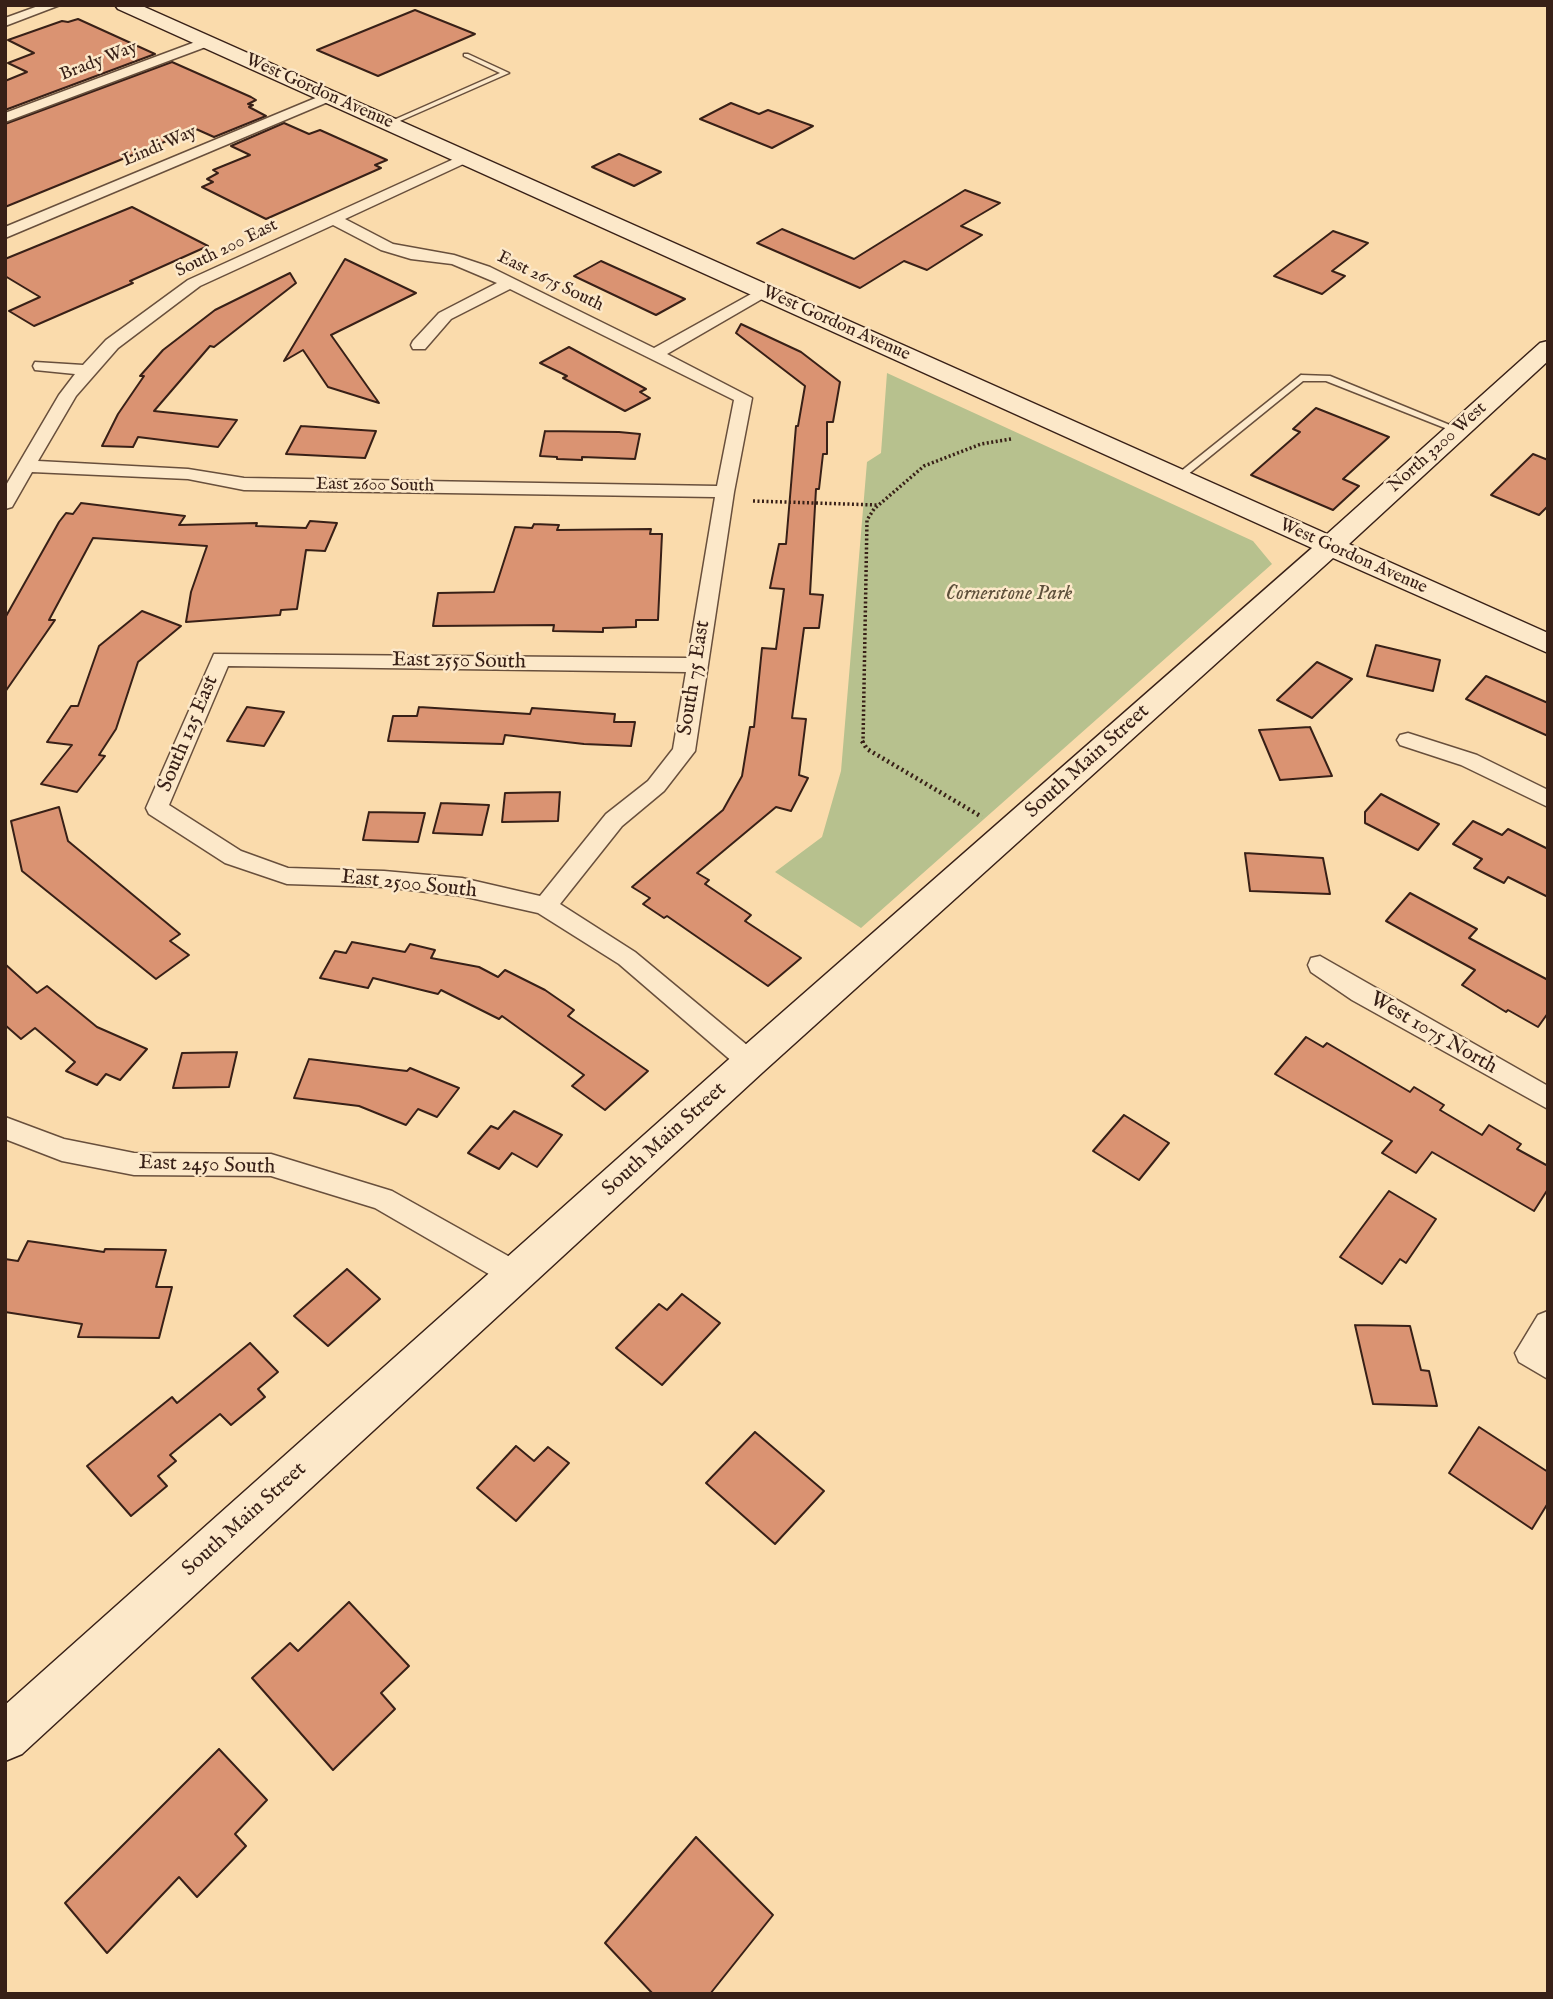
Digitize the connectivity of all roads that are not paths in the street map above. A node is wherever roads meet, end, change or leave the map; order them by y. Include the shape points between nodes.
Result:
1 (54, 5) edge
2 (124, 5) edge
3 (5, 22) edge
4 (206, 42) junction
5 (466, 55) dead end
6 (330, 96) junction
7 (5, 118) edge
8 (391, 123) junction
9 (467, 157) junction
10 (333, 219) junction
11 (5, 233) edge
12 (509, 283) junction
13 (766, 292) junction
14 (419, 345) dead end
15 (1548, 348) edge
16 (655, 354) junction
17 (41, 366) dead end
18 (87, 370) junction
19 (743, 398) joint
20 (1458, 430) junction
21 (27, 466) junction
22 (1178, 478) junction
23 (725, 492) junction
24 (5, 503) edge
25 (1329, 547) junction
26 (1548, 644) edge
27 (222, 659) joint
28 (697, 665) junction
29 (1408, 740) dead end
30 (1548, 799) edge
31 (158, 808) joint
32 (545, 906) junction
33 (1320, 965) dead end
34 (750, 1062) junction
35 (1548, 1099) edge
36 (5, 1128) edge
37 (516, 1275) junction
38 (1548, 1324) edge
39 (1538, 1360) edge
40 (5, 1737) edge

1 - 3 street
2 - 4 main road, West Gordon Avenue
4 - 6 main road, West Gordon Avenue
4 - 7 street, Brady Way
5 - 8 lane via 506,73
6 - 8 main road, West Gordon Avenue
6 - 11 street, Lindi Way
8 - 9 main road, West Gordon Avenue
9 - 10 street, South 200 East
9 - 13 main road, West Gordon Avenue
10 - 12 street, East 2675 South via 387,247 454,260
10 - 18 street, South 200 East via 194,283 112,344
12 - 14 street via 445,316
12 - 16 street, East 2675 South
13 - 16 street
13 - 22 main road, West Gordon Avenue
15 - 20 main road, North 3200 West
16 - 19 street, East 2675 South
17 - 18 street
18 - 21 street, South 200 East
19 - 23 street, South 75 East
20 - 22 lane via 1327,379 1301,378
20 - 25 main road, North 3200 West
21 - 23 street, East 2600 South via 188,474 244,484
21 - 24 street, South 200 East
22 - 25 main road, West Gordon Avenue
23 - 28 street, South 75 East
25 - 26 main road, West Gordon Avenue
25 - 34 main road, South Main Street
27 - 28 street, East 2550 South
27 - 31 street, South 125 East
28 - 32 street, South 75 East via 684,751 656,786 614,820
29 - 30 street via 1469,760
31 - 32 street, East 2500 South via 233,858 287,876 462,887
32 - 34 street, East 2500 South via 627,958
33 - 35 street, West 1075 North
34 - 37 main road, South Main Street
36 - 37 street, East 2450 South via 62,1150 134,1164 271,1165 383,1199
37 - 40 main road, South Main Street
38 - 39 street

